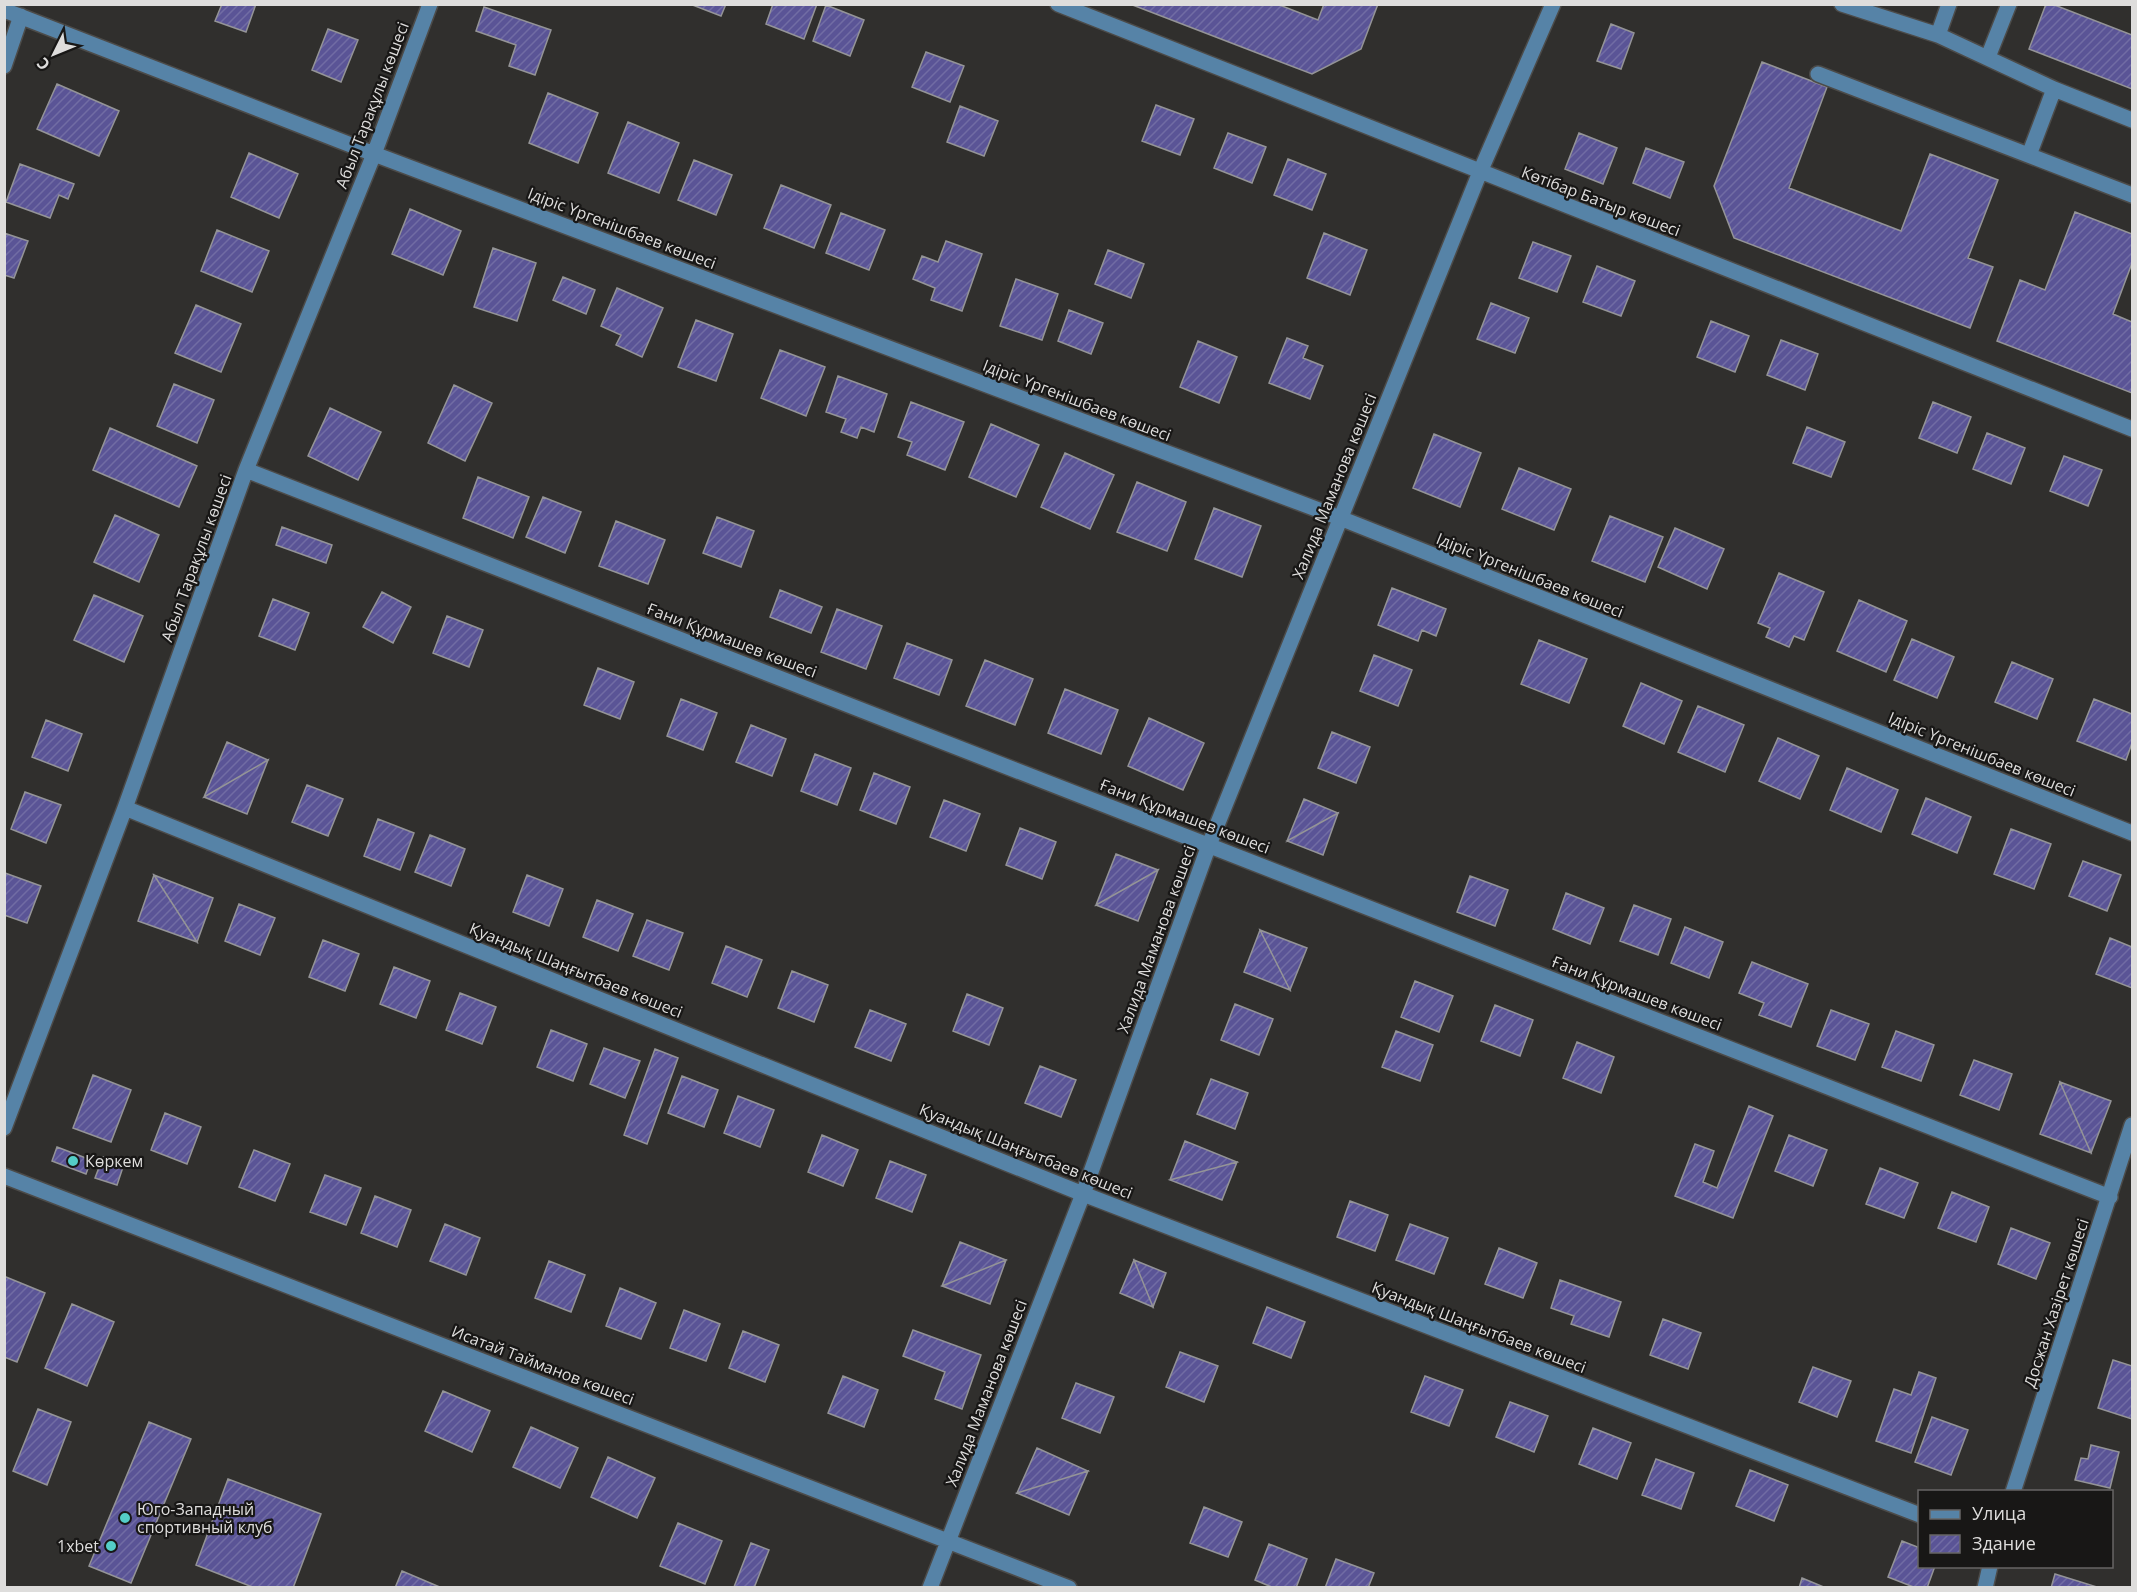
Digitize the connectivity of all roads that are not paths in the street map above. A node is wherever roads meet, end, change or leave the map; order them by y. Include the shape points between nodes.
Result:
1 (430, 4) edge
2 (1058, 4) edge
3 (1553, 4) edge
4 (1842, 4) edge
5 (1949, 4) edge
6 (2009, 4) edge
7 (4, 10) edge
8 (21, 16) junction
9 (1938, 35) junction
10 (1988, 57) junction
11 (4, 66) edge
12 (1818, 74) dead end
13 (2054, 89) junction
14 (2133, 120) edge
15 (374, 154) junction
16 (2029, 155) junction
17 (1480, 172) junction
18 (2133, 195) edge
19 (2133, 429) edge
20 (246, 470) junction
21 (1340, 518) junction
22 (125, 808) junction
23 (2133, 833) edge
24 (1209, 845) junction
25 (2133, 1125) edge
26 (4, 1128) edge
27 (4, 1176) edge
28 (1083, 1194) junction
29 (2110, 1197) junction
30 (2013, 1490) edge
31 (1918, 1514) edge
32 (948, 1541) junction
33 (1990, 1568) edge
34 (930, 1587) edge
35 (1069, 1587) edge
36 (1985, 1587) edge

1 - 15 street, Абыл Тарақұлы көшесі
2 - 17 street, Көтібар Батыр көшесі
3 - 17 street, Халида Маманова көшесі
4 - 9 street
5 - 9 street
6 - 10 street
7 - 8 street, Ідіріс Үргенішбаев көшесі
8 - 11 street
8 - 15 street, Ідіріс Үргенішбаев көшесі
9 - 10 street
10 - 13 street
12 - 16 street
13 - 14 street
13 - 16 street
15 - 20 street, Абыл Тарақұлы көшесі
15 - 21 street, Ідіріс Үргенішбаев көшесі
16 - 18 street
17 - 19 street, Көтібар Батыр көшесі
17 - 21 street, Халида Маманова көшесі
20 - 22 street, Абыл Тарақұлы көшесі
20 - 24 street, Ғани Құрмашев көшесі
21 - 23 street, Ідіріс Үргенішбаев көшесі
21 - 24 street, Халида Маманова көшесі
22 - 26 street, Абыл Тарақұлы көшесі
22 - 28 street, Қуандық Шаңғытбаев көшесі
24 - 28 street, Халида Маманова көшесі
24 - 29 street, Ғани Құрмашев көшесі
25 - 29 street, Досжан Хазірет көшесі
27 - 32 street, Исатай Тайманов көшесі
28 - 31 street, Қуандық Шаңғытбаев көшесі
28 - 32 street, Халида Маманова көшесі
29 - 30 street, Досжан Хазірет көшесі
32 - 34 street, Халида Маманова көшесі
32 - 35 street, Исатай Тайманов көшесі
33 - 36 street

